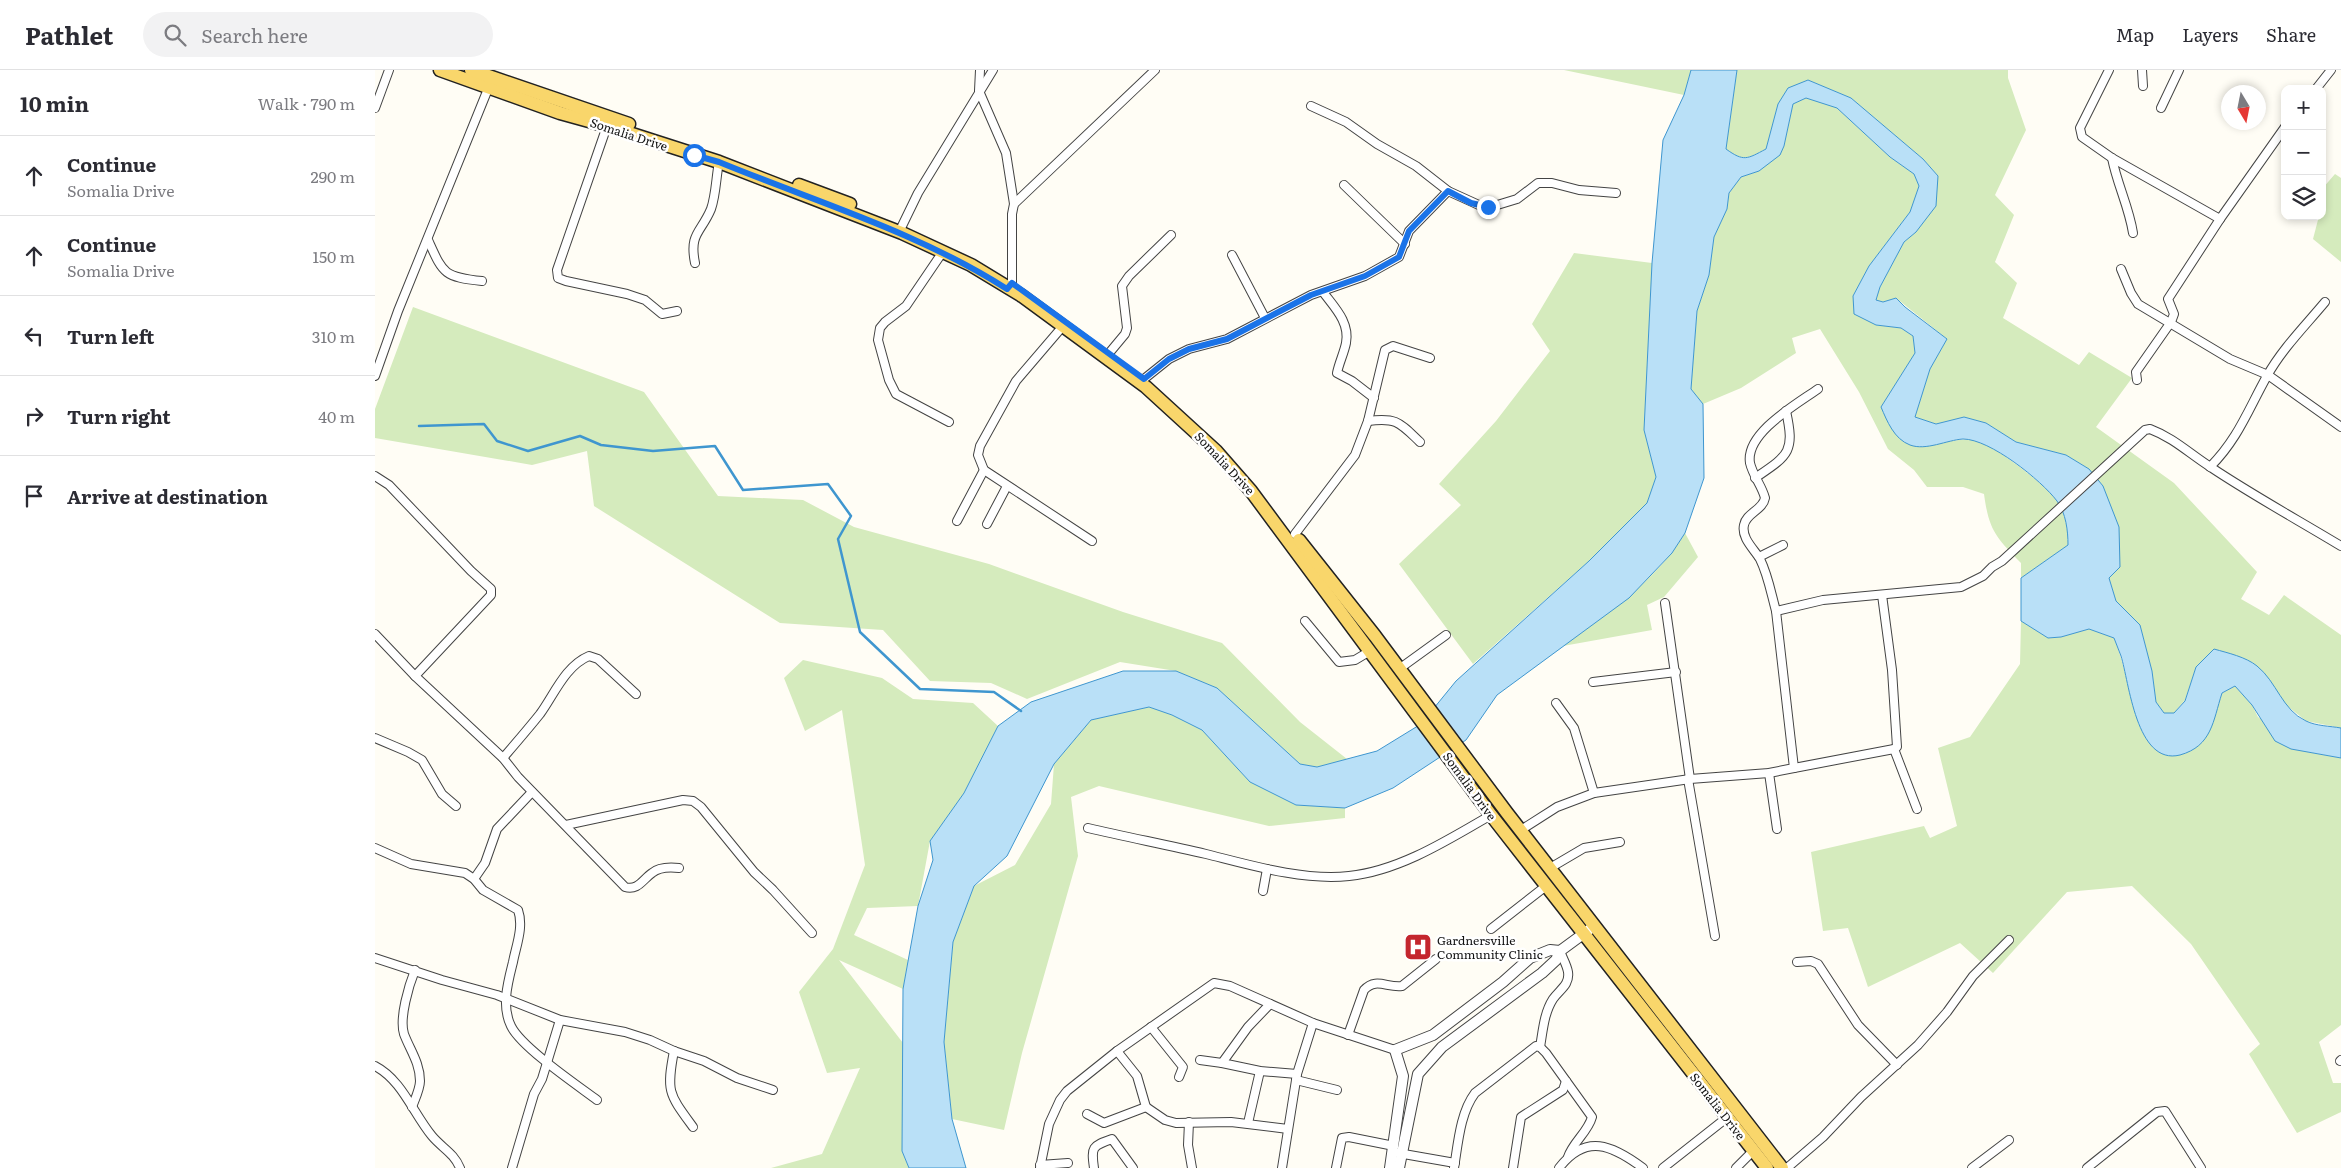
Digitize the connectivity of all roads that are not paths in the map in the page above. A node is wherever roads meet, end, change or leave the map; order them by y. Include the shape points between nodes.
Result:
1 (389, 70) edge
2 (441, 70) edge
3 (471, 70) edge
4 (980, 70) edge
5 (993, 70) edge
6 (1155, 70) edge
7 (2109, 70) edge
8 (2142, 70) edge
9 (2179, 70) edge
10 (2331, 70) edge
11 (491, 83) junction
12 (2319, 85) edge
13 (2143, 86) dead end
14 (979, 91) junction
15 (1311, 106) dead end
16 (375, 108) edge
17 (2161, 108) dead end
18 (607, 126) junction
19 (2283, 130) edge
20 (2112, 158) junction
21 (719, 162) junction
22 (1345, 185) dead end
23 (1448, 191) junction
24 (1616, 193) dead end
25 (1014, 204) junction
26 (2220, 219) junction
27 (901, 226) junction
28 (2133, 233) dead end
29 (1171, 235) dead end
30 (428, 240) junction
31 (1405, 244) junction
32 (942, 252) junction
33 (1232, 255) dead end
34 (695, 263) dead end
35 (2121, 269) dead end
36 (482, 281) dead end
37 (1010, 286) junction
38 (1323, 292) junction
39 (2325, 302) dead end
40 (677, 311) dead end
41 (1265, 318) junction
42 (2171, 322) junction
43 (1063, 326) junction
44 (1110, 352) junction
45 (1430, 358) dead end
46 (376, 372) edge
47 (2267, 375) junction
48 (1144, 379) junction
49 (2137, 380) dead end
50 (1818, 389) dead end
51 (1374, 398) junction
52 (1786, 411) junction
53 (1368, 421) junction
54 (949, 422) dead end
55 (2341, 427) edge
56 (1420, 442) dead end
57 (2210, 467) junction
58 (984, 470) junction
59 (375, 476) edge
60 (1755, 478) junction
61 (1007, 486) junction
62 (957, 521) dead end
63 (987, 524) dead end
64 (1295, 534) junction
65 (1092, 541) dead end
66 (1783, 545) dead end
67 (2341, 546) edge
68 (1759, 557) junction
69 (1881, 595) junction
70 (1665, 603) dead end
71 (1776, 610) junction
72 (1305, 621) dead end
73 (375, 634) edge
74 (1446, 635) dead end
75 (1370, 650) junction
76 (1399, 669) junction
77 (1676, 672) junction
78 (415, 676) junction
79 (1593, 682) dead end
80 (636, 694) dead end
81 (1556, 703) dead end
82 (1419, 707) junction
83 (375, 738) edge
84 (1894, 750) junction
85 (503, 758) junction
86 (1794, 768) junction
87 (1769, 773) junction
88 (1689, 779) junction
89 (532, 792) junction
90 (1594, 792) junction
91 (456, 806) dead end
92 (1917, 809) dead end
93 (1491, 815) junction
94 (566, 825) junction
95 (1088, 828) dead end
96 (1777, 829) dead end
97 (1521, 830) junction
98 (1620, 842) dead end
99 (375, 848) edge
100 (679, 868) dead end
101 (1550, 868) junction
102 (1267, 869) junction
103 (474, 879) junction
104 (1546, 886) junction
105 (1263, 891) dead end
106 (1595, 926) junction
107 (1491, 929) dead end
108 (812, 934) dead end
109 (1584, 934) junction
110 (1715, 936) dead end
111 (2009, 940) dead end
112 (1559, 951) junction
113 (375, 958) edge
114 (1436, 959) dead end
115 (1797, 962) dead end
116 (415, 970) junction
117 (1503, 982) junction
118 (1513, 995) junction
119 (505, 998) junction
120 (1270, 1004) junction
121 (560, 1020) junction
122 (1313, 1023) junction
123 (1151, 1027) junction
124 (1347, 1035) junction
125 (1433, 1035) junction
126 (1442, 1047) junction
127 (1540, 1047) junction
128 (1395, 1050) junction
129 (674, 1051) junction
130 (1117, 1051) junction
131 (1199, 1060) dead end
132 (547, 1062) junction
133 (1222, 1063) junction
134 (1897, 1065) junction
135 (375, 1066) edge
136 (1261, 1071) junction
137 (1418, 1074) junction
138 (1403, 1076) junction
139 (1179, 1077) dead end
140 (1297, 1077) junction
141 (1567, 1082) junction
142 (773, 1090) dead end
143 (1337, 1090) dead end
144 (597, 1100) dead end
145 (412, 1106) junction
146 (1146, 1107) junction
147 (1087, 1114) dead end
148 (1731, 1114) junction
149 (1189, 1122) junction
150 (1104, 1123) junction
151 (1248, 1124) junction
152 (693, 1127) dead end
153 (1288, 1128) junction
154 (1113, 1139) junction
155 (2009, 1140) dead end
156 (1396, 1151) junction
157 (1753, 1151) junction
158 (1568, 1157) junction
159 (1068, 1163) dead end
160 (1040, 1166) edge
161 (1455, 1166) edge
162 (460, 1168) edge
163 (512, 1168) edge
164 (1093, 1168) edge
165 (1133, 1168) edge
166 (1192, 1168) edge
167 (1282, 1168) edge
168 (1336, 1168) edge
169 (1390, 1168) edge
170 (1399, 1168) edge
171 (1513, 1168) edge
172 (1559, 1168) edge
173 (1643, 1168) edge
174 (1663, 1168) edge
175 (1735, 1168) edge
176 (1767, 1168) edge
177 (1782, 1168) edge
178 (1787, 1168) edge
179 (1973, 1168) edge
180 (2087, 1168) edge
181 (2201, 1168) edge

1 - 16 street
2 - 11 main road, Somalia Drive
3 - 11 main road, Somalia Drive
4 - 14 street
5 - 14 street
6 - 25 street
7 - 20 street via 2080,134
8 - 13 street
9 - 17 street
10 - 12 street
11 - 18 main road, Somalia Drive via 560,113
11 - 27 main road, Somalia Drive via 591,110 829,196
11 - 30 street
14 - 25 street via 1007,153
14 - 27 street
15 - 23 street via 1346,122 1416,166
18 - 21 main road, Somalia Drive
18 - 40 street via 557,270 558,278 645,300 662,314
19 - 26 street
20 - 26 street
20 - 28 street
21 - 32 main road, Somalia Drive via 902,233
21 - 34 street via 711,208 694,239
22 - 31 street
23 - 24 street via 1471,203 1488,207 1517,199 1538,183
23 - 31 street via 1409,231
25 - 37 street
26 - 42 street via 2168,299 2174,314
27 - 37 main road, Somalia Drive
29 - 44 street via 1122,286 1127,328
30 - 36 street via 445,272
30 - 46 street
31 - 38 street via 1399,257 1378,270
32 - 37 main road, Somalia Drive
32 - 54 street via 906,306 881,328 878,340 896,394
33 - 41 street
35 - 42 street via 2138,304
37 - 43 main road, Somalia Drive
37 - 44 main road, Somalia Drive
38 - 41 street
38 - 51 street via 1342,318 1347,332 1337,373
39 - 47 street
41 - 48 street via 1227,339 1189,349 1169,359
42 - 47 street via 2230,359
42 - 49 street via 2143,358 2136,372
43 - 58 street via 1016,381 980,446 978,455
43 - 75 main road, Somalia Drive via 1146,387 1216,451 1251,491
44 - 48 main road, Somalia Drive
45 - 51 street via 1388,346
47 - 55 street
47 - 57 street via 2240,431
48 - 64 main road, Somalia Drive via 1167,396 1224,450
50 - 52 street
51 - 53 street
52 - 60 street via 1758,436 1753,445 1750,461
52 - 60 street via 1791,444 1787,452
53 - 56 street via 1399,421
53 - 64 street via 1348,467
57 - 67 street
57 - 69 street via 2172,438 2151,428 2145,430 2002,562 1972,583 1961,587
58 - 61 street
58 - 62 street
59 - 78 street via 389,485 491,589 491,595
60 - 68 street via 1765,498 1763,505 1745,520 1744,530 1752,550
61 - 63 street
61 - 65 street
64 - 76 main road, Somalia Drive
66 - 68 street
68 - 71 street
69 - 71 street via 1823,600
69 - 84 street via 1892,670 1898,743
70 - 77 street
71 - 86 street
72 - 75 street via 1339,662 1355,660
73 - 78 street
74 - 76 street
75 - 82 main road, Somalia Drive
76 - 82 main road, Somalia Drive
77 - 79 street
77 - 88 street
78 - 85 street
80 - 85 street via 598,659 583,658 562,680 542,712
81 - 90 street via 1574,728
82 - 93 main road, Somalia Drive
82 - 97 main road, Somalia Drive via 1465,756
83 - 91 street via 422,760 442,794
84 - 86 street
84 - 92 street
85 - 89 street
86 - 87 street
87 - 88 street
87 - 96 street
88 - 90 street
88 - 110 street
89 - 94 street
89 - 103 street via 497,829 485,863
90 - 97 street via 1557,807
93 - 102 street via 1431,847 1372,871 1348,876 1318,876
93 - 104 main road, Somalia Drive
94 - 100 street via 628,888 637,886 658,870
94 - 108 street via 683,800 693,801
95 - 102 street
97 - 101 main road, Somalia Drive
98 - 101 street via 1585,848
99 - 103 street via 411,864 458,871
101 - 106 main road, Somalia Drive
102 - 105 street
103 - 119 street via 483,890 515,907 519,913 520,932
104 - 107 street
104 - 109 main road, Somalia Drive
106 - 109 street
106 - 148 main road, Somalia Drive
109 - 112 street
109 - 148 main road, Somalia Drive
111 - 134 street via 1973,976 1947,1012
112 - 117 street via 1550,950 1530,958
112 - 118 street via 1549,967
112 - 127 street via 1568,980 1553,999 1544,1019
113 - 116 street
114 - 124 street via 1402,986 1369,984
115 - 134 street via 1818,964 1858,1025
116 - 119 street
116 - 145 street via 403,1023 404,1033 417,1059 421,1082
117 - 118 street
117 - 125 street
118 - 126 street
119 - 121 street
119 - 132 street via 510,1026
120 - 122 street
120 - 123 street via 1231,986 1214,984
120 - 133 street
121 - 129 street via 625,1032
121 - 132 street
122 - 124 street
122 - 140 street
123 - 130 street
123 - 139 street via 1183,1067
124 - 128 street
125 - 126 street
125 - 128 street
126 - 137 street
127 - 141 street
127 - 161 street via 1536,1046 1475,1093 1465,1111
128 - 138 street
129 - 142 street
129 - 152 street via 669,1089
130 - 146 street via 1137,1076
130 - 160 street via 1084,1076 1060,1100 1049,1124
131 - 133 street
132 - 144 street
132 - 163 street
133 - 136 street
134 - 178 street
135 - 145 street via 394,1080
136 - 140 street
136 - 151 street
137 - 138 street
137 - 156 street
138 - 156 street
140 - 143 street
140 - 153 street
141 - 158 street via 1592,1117 1571,1147
141 - 171 street via 1563,1090 1521,1117
145 - 162 street via 432,1137 455,1157
146 - 149 street via 1165,1120
146 - 150 street
147 - 150 street
148 - 157 main road, Somalia Drive
148 - 174 street
148 - 177 main road, Somalia Drive
149 - 151 street
149 - 166 street
150 - 154 street
151 - 153 street
153 - 167 street
154 - 164 street via 1094,1146
154 - 165 street
155 - 179 street
156 - 161 street
156 - 168 street via 1349,1137 1342,1138
156 - 169 street
156 - 170 street
157 - 175 street
157 - 176 main road, Somalia Drive
158 - 172 street
158 - 173 street via 1595,1144
159 - 160 street
180 - 181 street via 2157,1112 2165,1112

